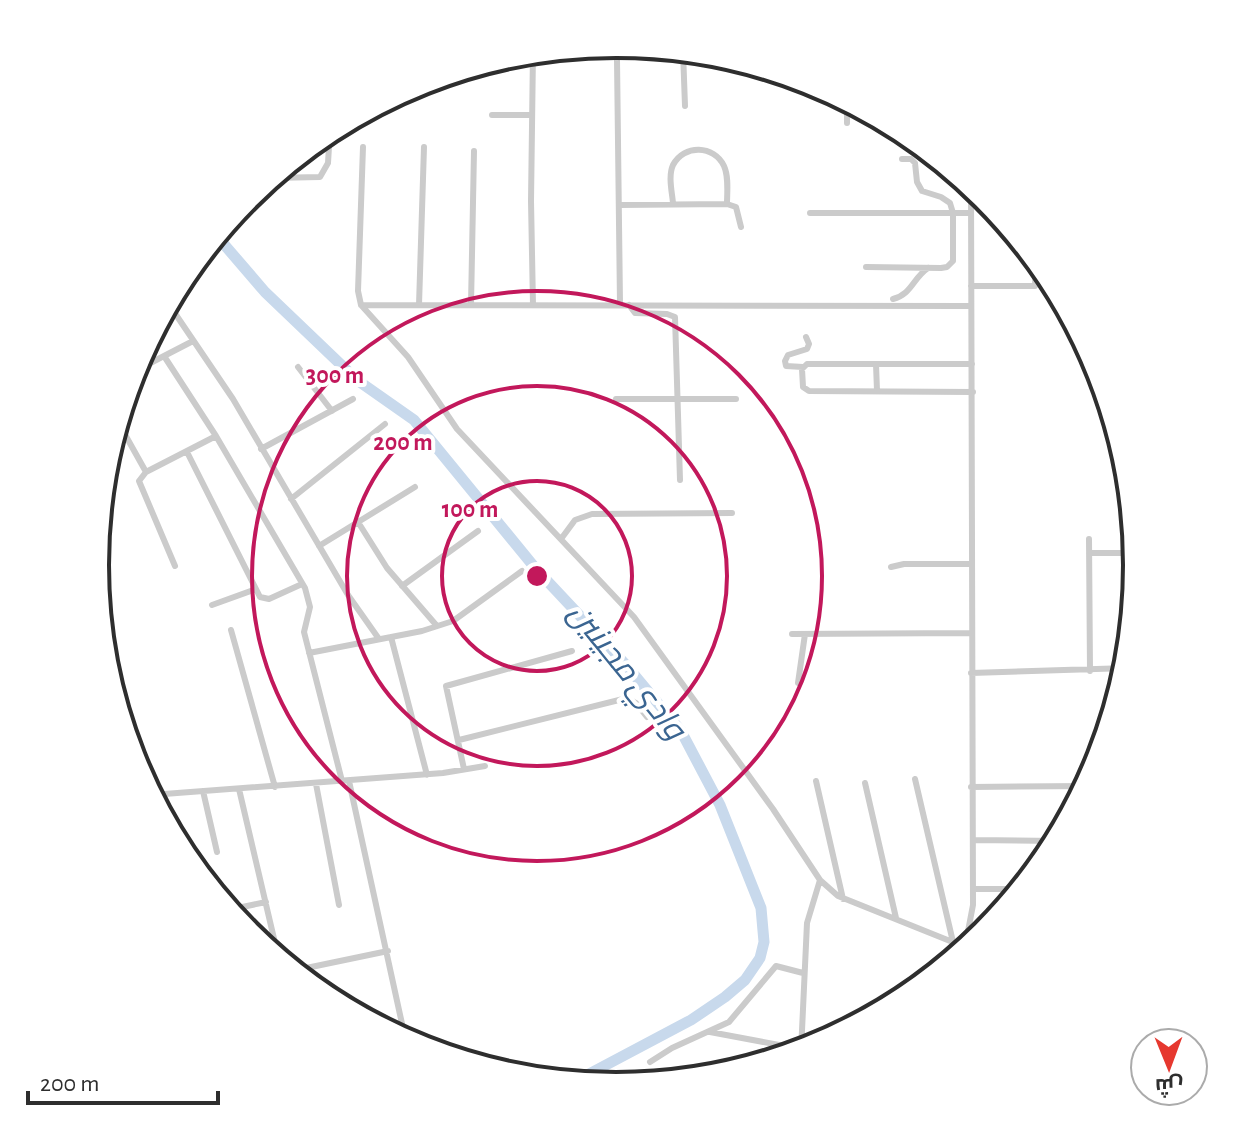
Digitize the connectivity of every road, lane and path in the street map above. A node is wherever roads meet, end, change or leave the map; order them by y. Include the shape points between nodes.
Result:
1 (617, 60) dead end
2 (683, 62) edge
3 (533, 65) edge
4 (685, 106) dead end
5 (847, 113) edge
6 (492, 115) dead end
7 (532, 115) junction
8 (847, 123) dead end
9 (363, 147) dead end
10 (424, 147) dead end
11 (329, 148) edge
12 (474, 151) dead end
13 (902, 159) dead end
14 (290, 178) edge
15 (673, 203) junction
16 (971, 203) edge
17 (727, 204) junction
18 (619, 205) junction
19 (810, 213) dead end
20 (953, 213) junction
21 (971, 213) junction
22 (741, 227) dead end
23 (866, 267) dead end
24 (928, 268) junction
25 (1035, 280) edge
26 (971, 286) junction
27 (893, 299) dead end
28 (620, 304) junction
29 (361, 305) junction
30 (419, 305) junction
31 (471, 305) junction
32 (533, 305) junction
33 (629, 305) junction
34 (971, 306) junction
35 (176, 315) edge
36 (806, 337) dead end
37 (193, 341) junction
38 (164, 356) junction
39 (152, 362) edge
40 (876, 364) junction
41 (972, 364) junction
42 (298, 367) dead end
43 (803, 367) junction
44 (877, 391) junction
45 (973, 392) junction
46 (353, 399) dead end
47 (616, 399) dead end
48 (678, 399) junction
49 (736, 399) dead end
50 (332, 411) junction
51 (385, 424) dead end
52 (126, 436) edge
53 (216, 436) junction
54 (261, 449) junction
55 (187, 452) junction
56 (146, 472) junction
57 (680, 480) dead end
58 (415, 487) dead end
59 (291, 499) junction
60 (732, 513) dead end
61 (358, 522) junction
62 (478, 531) dead end
63 (561, 539) junction
64 (1089, 539) dead end
65 (319, 546) junction
66 (1089, 553) junction
67 (1124, 553) edge
68 (972, 564) junction
69 (175, 566) dead end
70 (891, 567) dead end
71 (522, 571) dead end
72 (302, 584) junction
73 (402, 586) junction
74 (256, 589) junction
75 (212, 605) dead end
76 (437, 626) junction
77 (231, 630) dead end
78 (971, 633) junction
79 (792, 634) dead end
80 (805, 634) junction
81 (391, 637) junction
82 (379, 639) junction
83 (572, 651) dead end
84 (309, 653) junction
85 (1113, 669) edge
86 (1090, 671) junction
87 (971, 673) junction
88 (798, 683) dead end
89 (647, 717) dead end
90 (459, 740) junction
91 (485, 766) dead end
92 (464, 769) junction
93 (427, 775) junction
94 (915, 779) dead end
95 (346, 781) junction
96 (816, 781) dead end
97 (865, 783) dead end
98 (316, 784) junction
99 (1074, 786) edge
100 (275, 787) junction
101 (971, 787) junction
102 (239, 789) junction
103 (203, 791) junction
104 (163, 794) edge
105 (973, 840) junction
106 (1042, 841) edge
107 (217, 852) dead end
108 (820, 880) junction
109 (973, 889) junction
110 (1007, 889) edge
111 (843, 899) junction
112 (266, 902) junction
113 (339, 905) dead end
114 (242, 907) edge
115 (896, 918) junction
116 (969, 929) edge
117 (270, 936) edge
118 (953, 942) joint
119 (388, 951) junction
120 (308, 968) edge
121 (803, 973) junction
122 (403, 1026) edge
123 (707, 1032) junction
124 (801, 1038) edge
125 (779, 1046) edge
126 (650, 1062) dead end

1 - 18 street
2 - 4 street
3 - 7 street
5 - 8 street
6 - 7 street
7 - 32 street
9 - 29 street
10 - 30 street
11 - 14 street via 320,177
12 - 31 street
13 - 20 street via 915,163 922,191 947,199
15 - 17 street
15 - 17 street via 674,164 699,149 717,156 724,166
15 - 18 street
16 - 21 street
17 - 22 street via 736,207
18 - 28 street
19 - 20 street
20 - 21 street
20 - 24 street via 953,261 947,267
21 - 26 street
23 - 24 street
24 - 27 street via 909,292
25 - 26 street via 1035,286
26 - 34 street
28 - 32 street
28 - 33 street
29 - 30 street
29 - 63 street via 408,357 457,429
30 - 31 street
31 - 32 street
33 - 34 street
33 - 48 street via 635,313 675,317
34 - 41 street
35 - 37 street
36 - 43 street via 805,352 788,355 785,361 786,366
37 - 38 street
37 - 54 street
38 - 39 street
38 - 53 street
40 - 41 street
40 - 43 street
40 - 44 street
41 - 45 street
42 - 50 street
43 - 44 street via 807,391
44 - 45 street
45 - 68 street
46 - 50 street
47 - 48 street
48 - 49 street
48 - 57 street
50 - 54 street
51 - 59 street
52 - 56 street
53 - 55 street
53 - 72 street
54 - 59 street
55 - 56 street
55 - 74 street
56 - 69 street via 140,486
58 - 61 street
59 - 65 street
60 - 63 street via 592,514 575,520
61 - 65 street
61 - 73 street
62 - 73 street
63 - 108 street via 634,617
64 - 66 street
65 - 82 street
66 - 67 street
66 - 86 street
68 - 70 street
68 - 78 street
71 - 76 street via 453,621
72 - 74 street via 269,599
72 - 84 street via 309,599 304,624
73 - 76 street
74 - 75 street
76 - 81 street
77 - 100 street
78 - 80 street
78 - 87 street
79 - 80 street
80 - 88 street
81 - 82 street
81 - 93 street
82 - 84 street
83 - 90 street via 446,686
84 - 95 street
85 - 86 street
86 - 87 street
87 - 101 street
89 - 90 street via 627,698
90 - 92 street
91 - 92 street
92 - 93 street
93 - 95 street
94 - 118 street
95 - 98 street
95 - 119 street
96 - 111 street
97 - 115 street
98 - 100 street
98 - 113 street
99 - 101 street
100 - 102 street
101 - 105 street
102 - 103 street
102 - 112 street
103 - 104 street
103 - 107 street
105 - 106 street
105 - 109 street
108 - 111 street
108 - 121 street via 807,923
109 - 110 street
109 - 116 street
111 - 115 street
112 - 114 street
112 - 117 street
115 - 118 street
119 - 120 street
119 - 122 street
121 - 123 street via 776,966 729,1022
121 - 124 street
123 - 125 street
123 - 126 street

